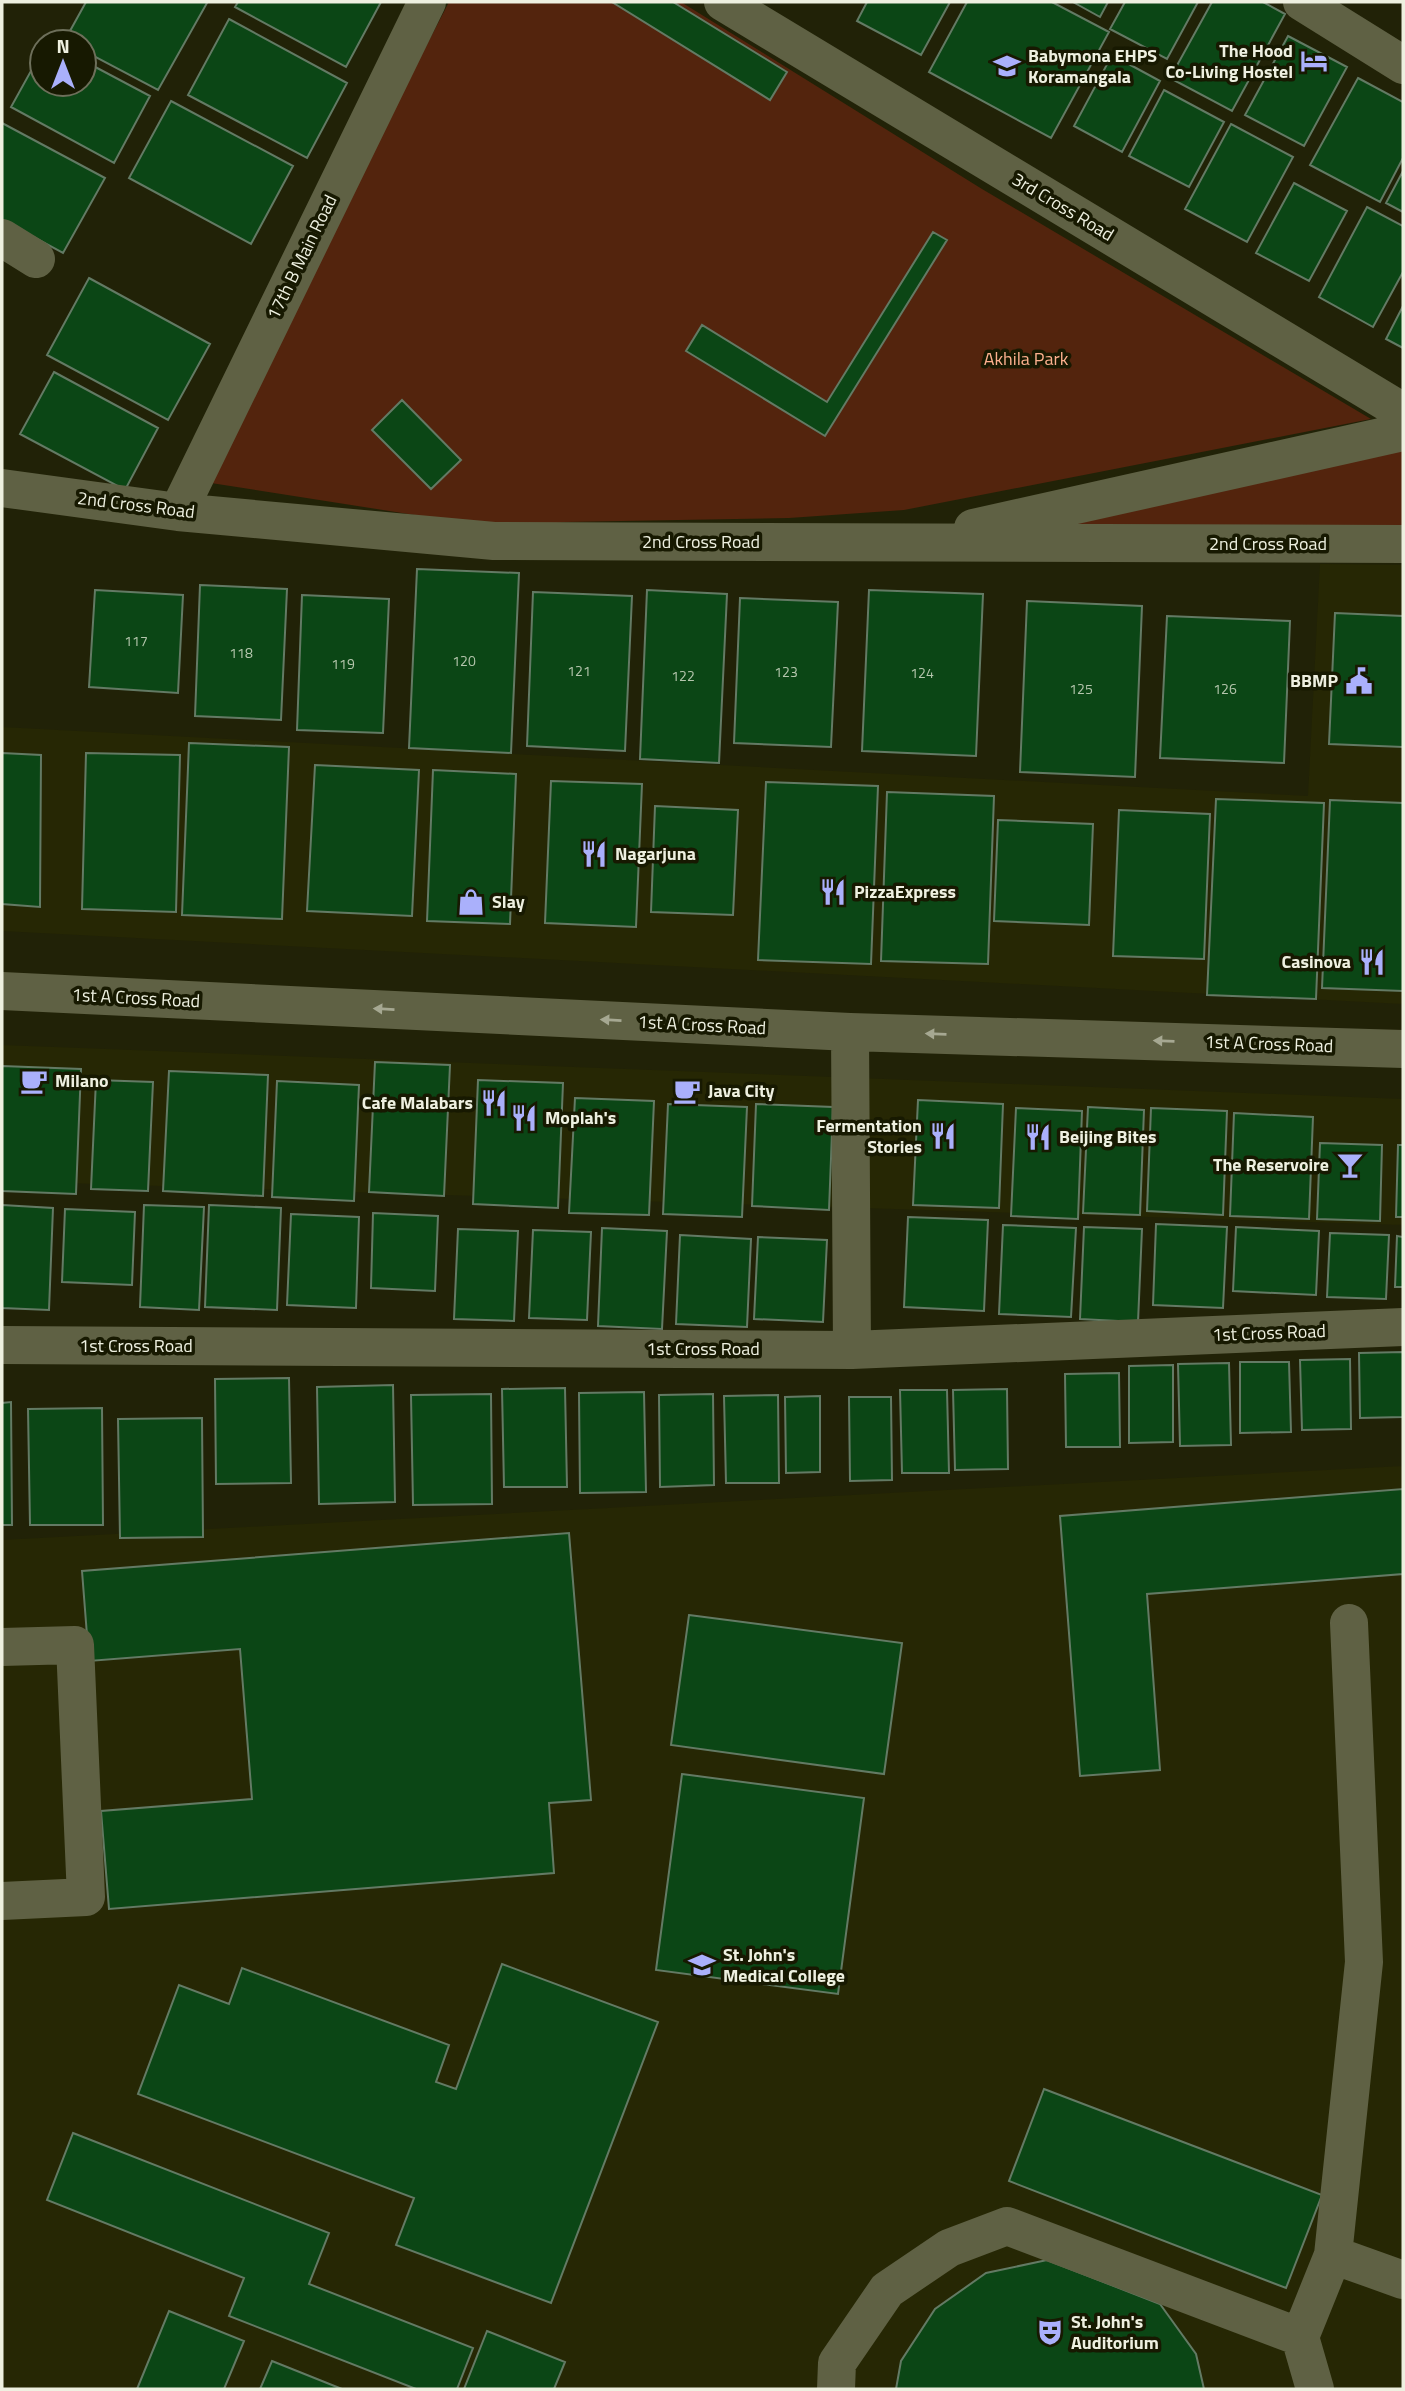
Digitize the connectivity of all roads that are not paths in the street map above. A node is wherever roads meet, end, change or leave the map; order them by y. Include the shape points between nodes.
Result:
1 (426, 2) edge
2 (723, 2) edge
3 (1302, 2) edge
4 (1403, 65) edge
5 (2, 238) edge
6 (36, 259) dead end
7 (1403, 412) edge
8 (1403, 432) edge
9 (2, 488) edge
10 (178, 512) junction
11 (906, 542) junction
12 (1403, 544) edge
13 (2, 991) edge
14 (850, 1032) junction
15 (1403, 1049) edge
16 (1403, 1328) edge
17 (2, 1345) edge
18 (852, 1350) junction
19 (1349, 1623) dead end
20 (2, 1647) edge
21 (2, 1901) edge
22 (1334, 2255) junction
23 (1403, 2280) edge
24 (1300, 2337) junction
25 (836, 2389) edge
26 (1315, 2389) edge

1 - 10 street, 17th B Main Road
2 - 7 street, 3rd Cross Road
3 - 4 street
5 - 6 street
8 - 11 street
9 - 10 street, 2nd Cross Road
10 - 11 street, 2nd Cross Road via 494,541
11 - 12 street, 2nd Cross Road
14 -> 13 street, 1st A Cross Road
15 -> 14 street, 1st A Cross Road
14 - 18 street
16 - 18 street, 1st Cross Road
17 - 18 street, 1st Cross Road
19 - 22 street via 1364,1962
20 - 21 street via 75,1645 86,1897
22 - 23 street
22 - 24 street
24 - 25 street via 1007,2226 949,2248 887,2290 837,2364
24 - 26 street

